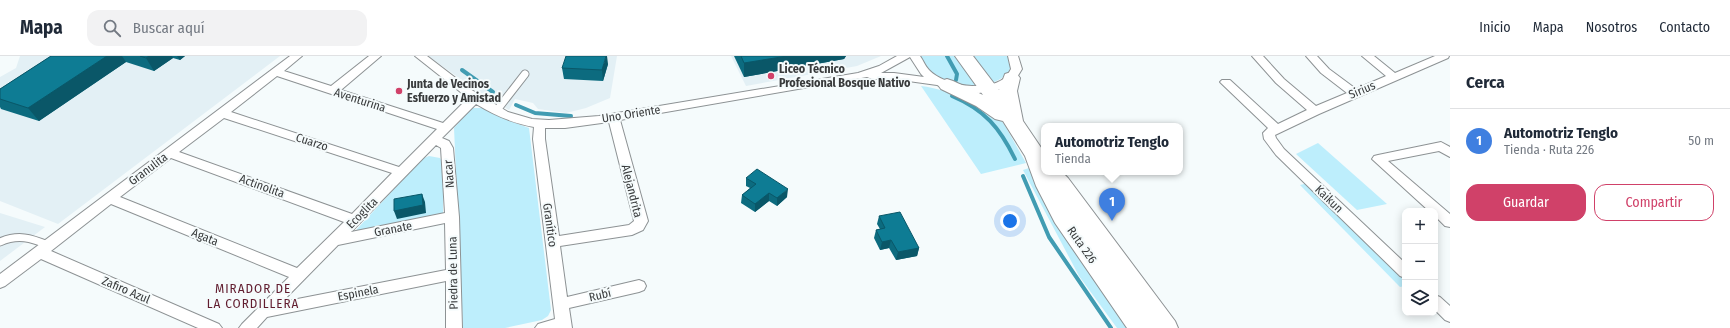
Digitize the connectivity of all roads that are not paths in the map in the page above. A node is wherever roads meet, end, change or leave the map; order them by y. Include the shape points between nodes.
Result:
1 (297, 56) edge
2 (376, 56) edge
3 (420, 56) edge
4 (905, 56) edge
5 (915, 56) edge
6 (964, 56) edge
7 (1257, 56) edge
8 (1312, 56) edge
9 (1367, 56) edge
10 (1444, 56) edge
11 (1014, 57) edge
12 (1428, 59) edge
13 (275, 72) junction
14 (525, 74) dead end
15 (860, 76) junction
16 (1394, 77) junction
17 (1011, 78) junction
18 (1226, 82) dead end
19 (947, 85) junction
20 (988, 89) junction
21 (332, 91) junction
22 (1355, 94) junction
23 (476, 97) junction
24 (497, 110) junction
25 (1315, 111) junction
26 (222, 113) junction
27 (613, 116) junction
28 (541, 123) junction
29 (1014, 123) junction
30 (1279, 127) junction
31 (445, 128) junction
32 (434, 140) junction
33 (170, 153) junction
34 (1450, 153) edge
35 (1041, 161) edge
36 (402, 172) junction
37 (1044, 175) edge
38 (1053, 175) edge
39 (109, 198) junction
40 (452, 217) junction
41 (354, 220) junction
42 (1450, 222) edge
43 (335, 240) junction
44 (0, 242) edge
45 (552, 242) junction
46 (44, 248) junction
47 (1402, 269) edge
48 (453, 274) junction
49 (300, 275) junction
50 (0, 282) edge
51 (639, 286) dead end
52 (561, 304) junction
53 (1438, 304) edge
54 (263, 312) junction
55 (1450, 316) edge
56 (564, 326) edge
57 (214, 328) edge
58 (247, 328) edge
59 (454, 328) edge
60 (543, 328) edge
61 (1141, 328) edge
62 (1166, 328) edge

1 - 13 street, Granulita
2 - 21 street
3 - 23 street, Uno Oriente
4 - 15 street, Uno Oriente via 883,68
5 - 19 street via 921,69
6 - 20 main road, Ruta 226
7 - 25 street via 1280,81
8 - 22 street via 1325,71
9 - 16 street
10 - 12 street, Sirius
11 - 17 street via 1016,66
12 - 16 street, Sirius
13 - 21 street, Aventurina
13 - 26 street, Granulita
14 - 24 lane
15 - 19 street, Uno Oriente via 910,77
15 - 27 street, Uno Oriente
16 - 22 street, Sirius
17 - 20 street via 1001,85
17 - 29 main road via 1008,91
18 - 30 street
19 - 20 street, Uno Oriente via 975,90
19 - 29 main road via 983,102
20 - 29 main road, Ruta 226
21 - 31 street, Aventurina
22 - 25 street, Sirius
23 - 24 street, Uno Oriente
23 - 31 street, Ecoglita
24 - 28 street, Uno Oriente via 515,118
25 - 30 street, Sirius
26 - 33 street, Granulita
26 - 36 street, Cuarzo
27 - 28 street, Uno Oriente via 573,123
27 - 45 street, Alejandrita via 641,221 632,230
28 - 45 street, Granítico via 538,129
29 - 35 main road, Ruta 226
30 - 47 street, Kaikun via 1269,133 1270,140 1280,152
31 - 32 street, Ecoglita
32 - 36 street, Ecoglita
32 - 40 street, Nacar via 447,146
33 - 39 street, Granulita
33 - 41 street, Actinolita
34 - 42 street via 1441,146 1378,159
36 - 41 street, Ecoglita
37 - 61 main road, Ruta 226 via 1046,186 1063,217
38 - 62 main road, Ruta 226
39 - 46 street, Granulita
39 - 49 street, Agata
40 - 43 street, Granate
40 - 48 street, Piedra de Luna
41 - 43 street, Ecoglita
43 - 49 street, Ecoglita
44 - 46 lane via 23,235
45 - 52 street, Granítico
46 - 50 street, Granulita
46 - 57 street, Zafiro Azul
48 - 54 street, Espinela
48 - 59 street, Piedra de Luna
49 - 54 street, Ecoglita
51 - 52 street, Rubí
52 - 56 street, Granítico
53 - 55 street
54 - 58 street, Ecoglita
56 - 60 street

